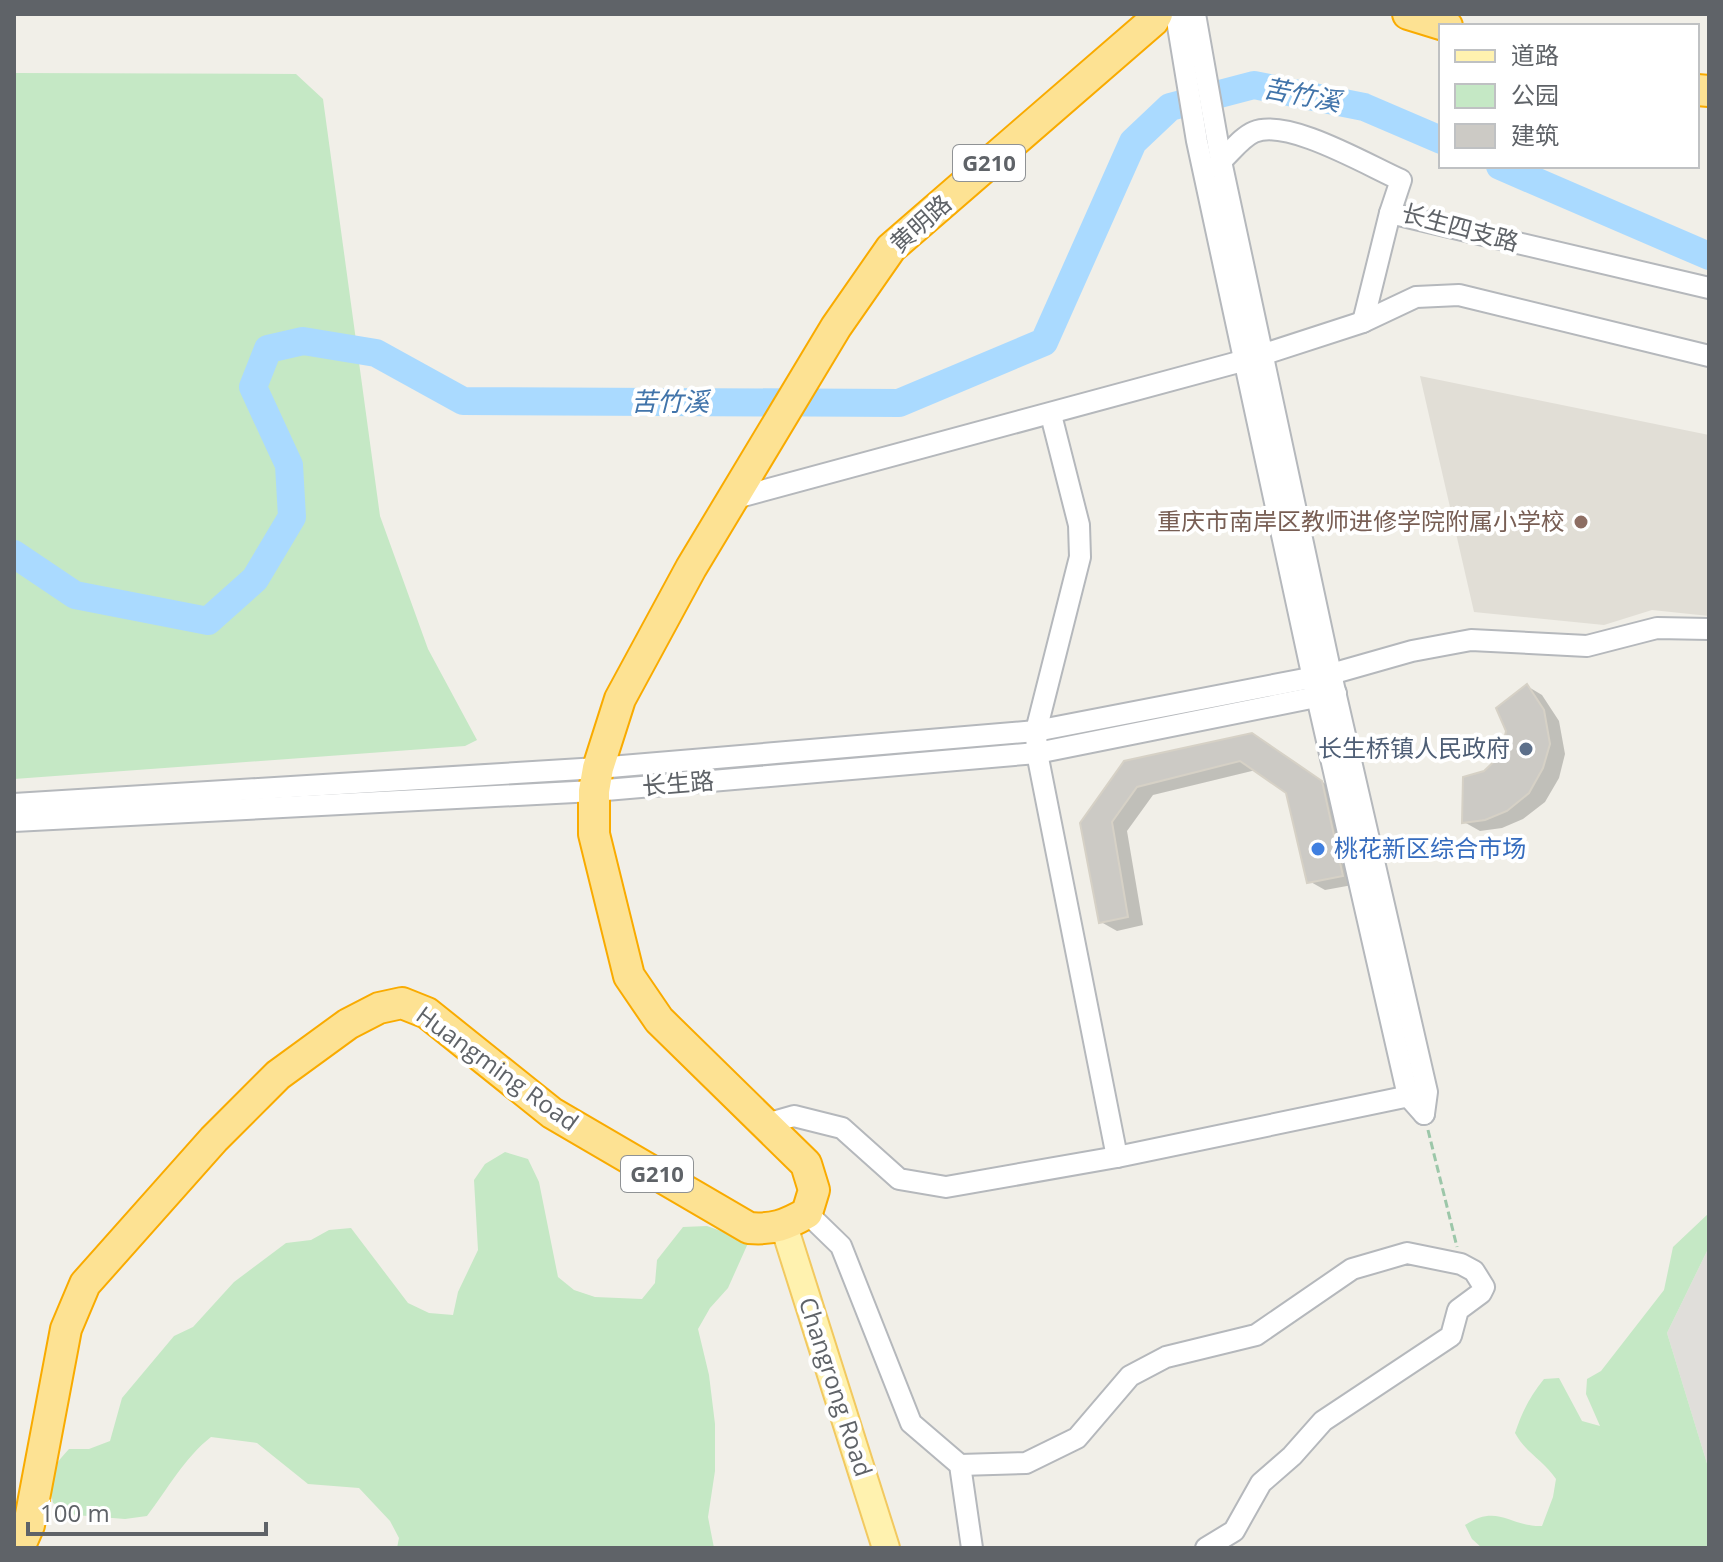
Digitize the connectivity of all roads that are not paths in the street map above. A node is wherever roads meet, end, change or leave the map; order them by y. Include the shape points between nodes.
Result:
1 (1408, 14) edge
2 (1181, 20) edge
3 (1440, 24) edge
4 (1221, 161) junction
5 (1390, 213) junction
6 (1709, 288) edge
7 (1363, 322) junction
8 (1709, 356) edge
9 (1254, 357) junction
10 (1051, 415) junction
11 (737, 491) junction
12 (1709, 629) edge
13 (1324, 685) junction
14 (1036, 731) junction
15 (1037, 753) junction
16 (596, 780) junction
17 (14, 804) edge
18 (14, 821) edge
19 (1418, 1094) junction
20 (1424, 1114) road end
21 (766, 1124) junction
22 (1117, 1157) junction
23 (787, 1223) junction
24 (960, 1465) junction
25 (19, 1548) edge
26 (869, 1548) edge
27 (886, 1548) edge
28 (972, 1548) edge
29 (1206, 1548) edge

1 - 3 highway
2 - 4 street via 1218,134
2 - 9 street via 1197,141
2 - 11 highway, 黄明路 / G210 via 1141,32 891,248 836,327
4 - 5 street, 长生四支路 via 1250,133 1266,128 1295,132 1401,180
4 - 9 street
5 - 6 street, 长生四支路
5 - 7 street
7 - 8 street via 1416,297 1459,295
7 - 9 street
9 - 10 street
9 - 13 street
10 - 11 street
10 - 14 street via 1079,525 1080,557
11 - 16 highway, G210 via 620,699
12 - 13 street via 1657,628 1587,646 1471,640 1412,651
13 - 14 street, 长生路
13 - 15 street, 长生路
13 - 19 street
14 - 15 street
14 - 16 street, 长生路
15 - 16 street, 长生路
15 - 22 street
16 - 17 street, 长生路
16 - 18 street, 长生路
16 - 21 highway, G210 via 594,834 629,976 659,1020
19 - 20 street
19 - 22 street
21 - 22 street via 794,1116 842,1128 899,1179 946,1187
21 - 23 highway, G210 via 806,1164 814,1190
23 - 24 street via 841,1246 911,1423
23 - 25 highway, Huangming Road / G210 via 749,1228 552,1113 427,1013 402,1003 379,1008 278,1075 85,1284 66,1329 43,1461
23 - 26 main road, Changrong Road
23 - 27 main road, Changrong Road
24 - 28 street
24 - 29 street via 1026,1463 1077,1438 1130,1376 1166,1357 1256,1335 1352,1269 1407,1253 1474,1271 1484,1287 1458,1310 1451,1336 1323,1421 1261,1483 1234,1531

